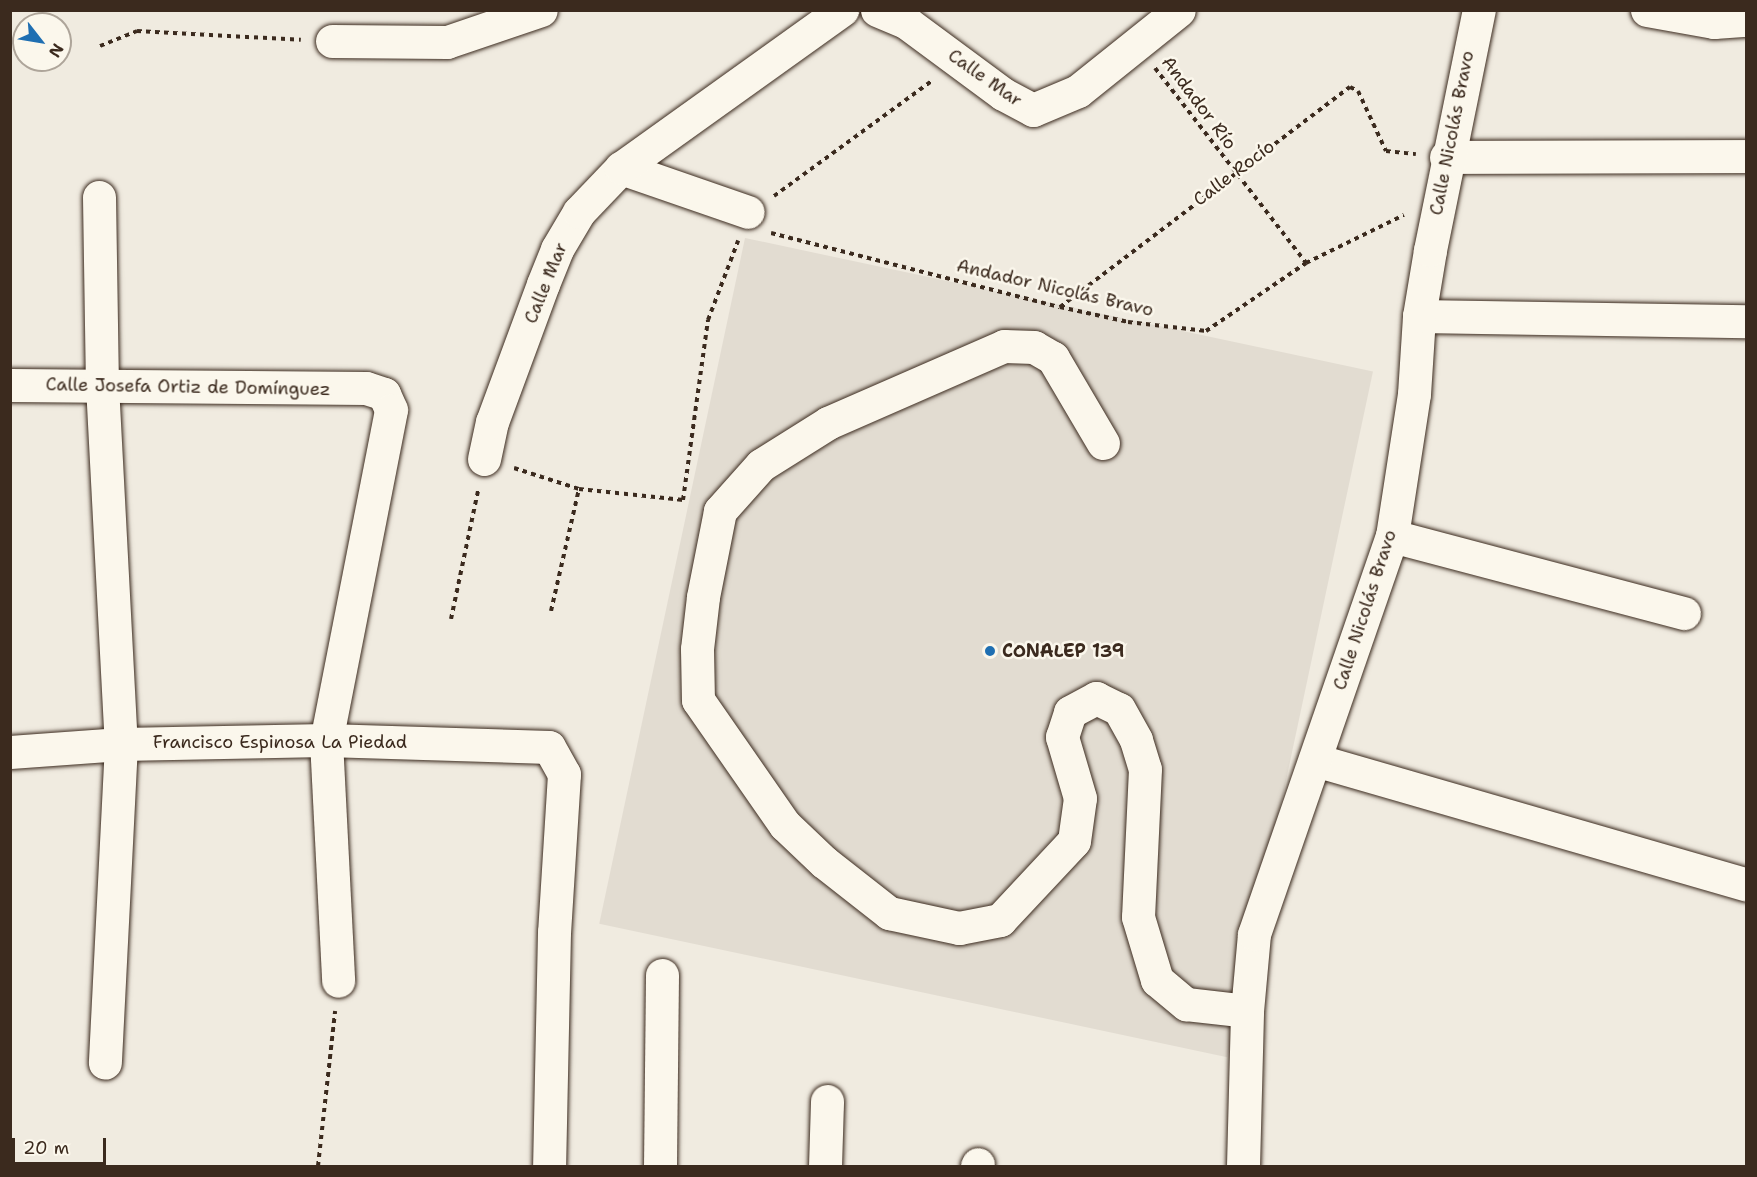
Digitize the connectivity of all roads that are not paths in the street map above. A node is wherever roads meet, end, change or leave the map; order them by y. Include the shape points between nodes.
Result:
1 (541, 10) edge
2 (842, 10) edge
3 (877, 10) edge
4 (1179, 10) edge
5 (1479, 10) edge
6 (1647, 10) edge
7 (1746, 20) edge
8 (332, 41) road end
9 (1746, 156) edge
10 (1446, 157) junction
11 (621, 168) junction
12 (99, 197) dead end
13 (746, 219) road end
14 (1419, 316) junction
15 (1746, 321) edge
16 (10, 385) edge
17 (102, 385) junction
18 (1103, 443) dead end
19 (484, 459) road end
20 (1392, 536) junction
21 (1684, 613) dead end
22 (326, 740) junction
23 (121, 744) junction
24 (10, 752) edge
25 (1315, 760) junction
26 (1744, 875) edge
27 (662, 975) dead end
28 (338, 981) road end
29 (1247, 1011) junction
30 (105, 1063) dead end
31 (826, 1101) dead end
32 (549, 1167) edge
33 (660, 1167) edge
34 (825, 1167) edge
35 (1243, 1167) edge

1 - 8 street via 447,42
2 - 11 street, Calle Mar
3 - 4 street, Calle Mar via 907,23 1004,94 1033,110 1078,91
5 - 10 street, Calle Nicolás Bravo
6 - 7 street via 1714,22
9 - 10 street
10 - 14 street, Calle Nicolás Bravo
11 - 13 street
11 - 19 street, Calle Mar via 579,212 557,249 492,422
12 - 17 street
14 - 15 street
14 - 20 street, Calle Nicolás Bravo via 1414,394
16 - 17 street, Calle Josefa Ortiz de Domínguez
17 - 22 street, Calle Josefa Ortiz de Domínguez via 366,388 384,394 391,410
17 - 23 street
18 - 29 street via 1053,358 1034,348 1004,346 828,423 770,459 734,492 720,511 703,597 697,649 698,700 785,825 824,862 889,913 958,928 1000,920 1074,841 1080,798 1062,737 1067,720 1070,712 1096,698 1119,709 1136,740 1145,769 1138,917 1157,980 1186,1004
20 - 21 street
20 - 25 street, Calle Nicolás Bravo
22 - 23 street, Francisco Espinosa La Piedad
22 - 28 street
22 - 32 street, Francisco Espinosa La Piedad via 549,747 564,774 554,932
23 - 24 street, Francisco Espinosa La Piedad
23 - 30 street
25 - 26 street
25 - 29 street, Calle Nicolás Bravo via 1254,934
27 - 33 street
29 - 35 street, Calle Nicolás Bravo
31 - 34 street

